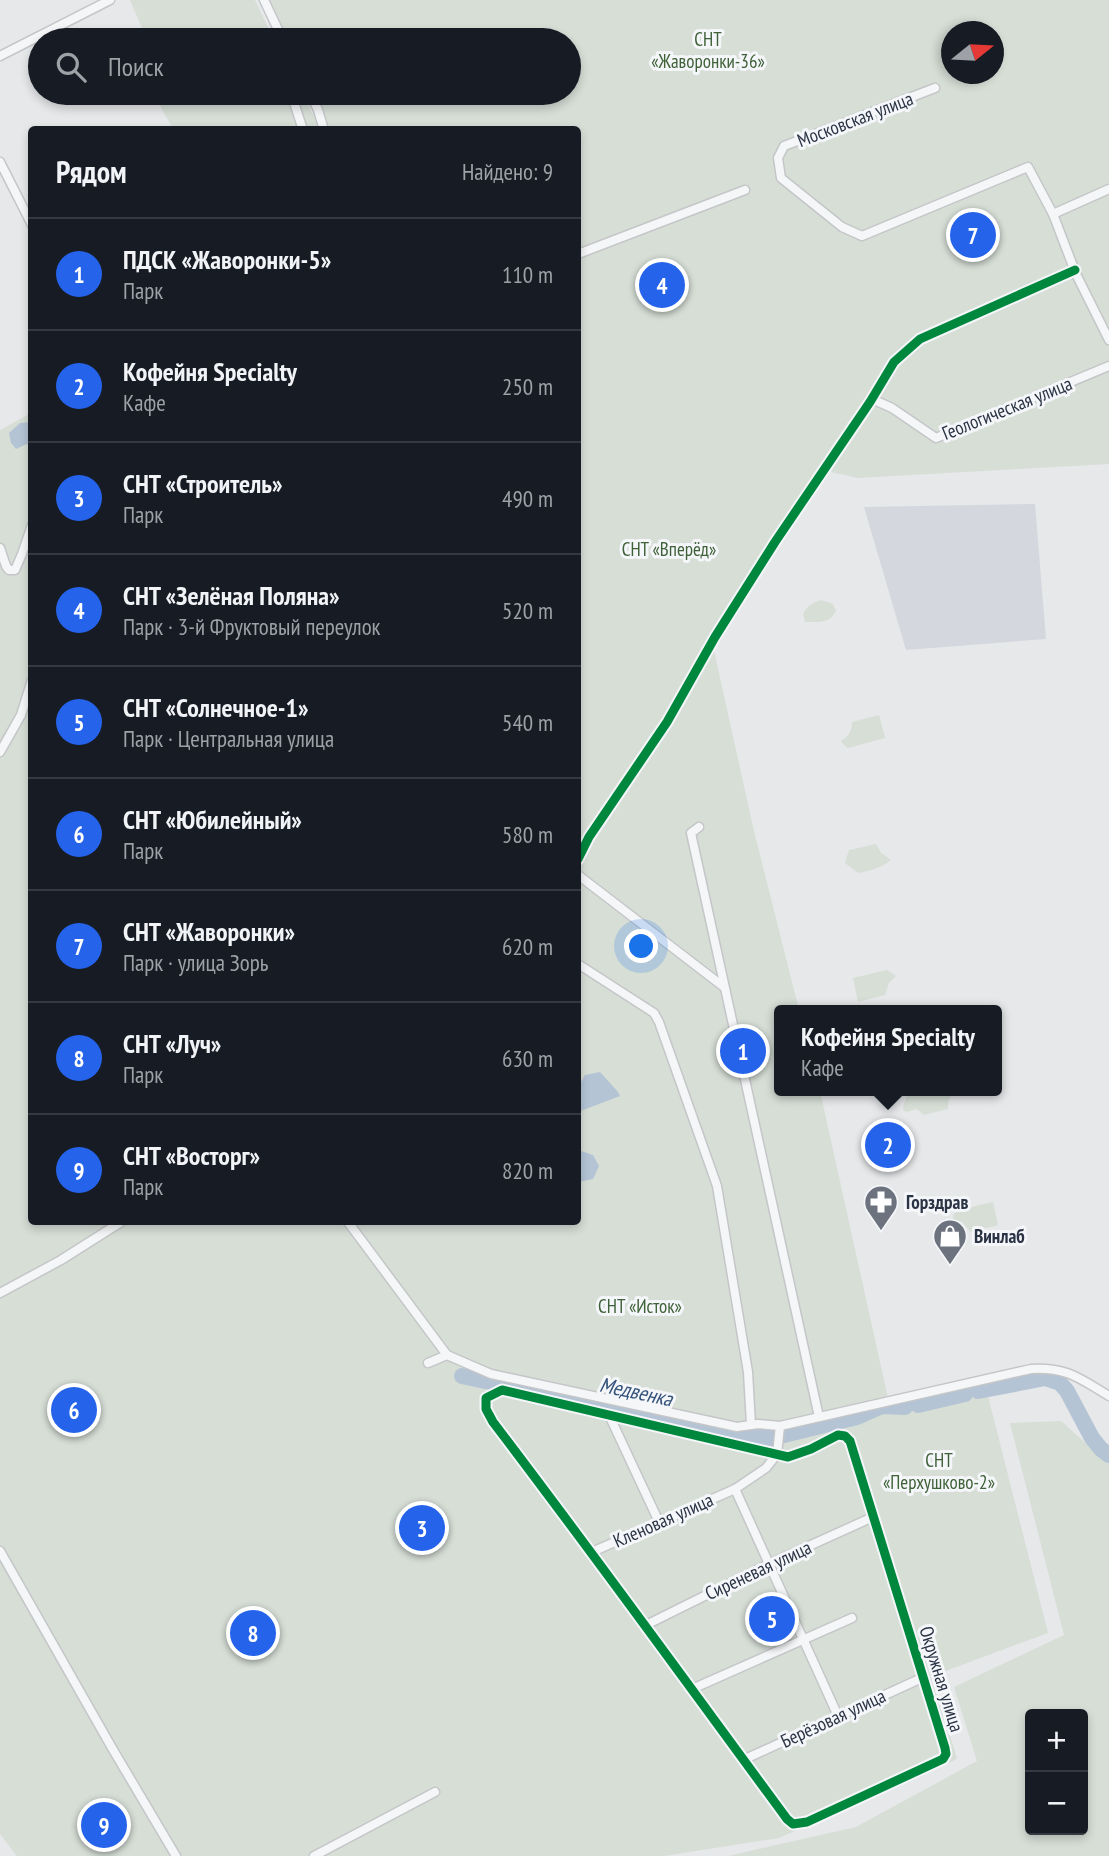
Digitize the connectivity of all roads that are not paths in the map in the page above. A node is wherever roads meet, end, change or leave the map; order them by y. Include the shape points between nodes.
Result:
1 (110, 0) edge
2 (264, 0) edge
3 (55, 28) edge
4 (278, 28) edge
5 (28, 42) edge
6 (0, 56) edge
7 (935, 88) dead end
8 (295, 105) edge
9 (315, 105) edge
10 (302, 126) edge
11 (323, 126) edge
12 (0, 162) edge
13 (1109, 189) edge
14 (745, 190) dead end
15 (1053, 214) junction
16 (28, 217) edge
17 (581, 253) edge
18 (1075, 270) junction
19 (1109, 340) edge
20 (1109, 366) edge
21 (872, 399) junction
22 (28, 537) edge
23 (0, 548) edge
24 (28, 693) edge
25 (0, 752) edge
26 (699, 827) dead end
27 (581, 853) edge
28 (581, 877) edge
29 (581, 966) edge
30 (724, 987) junction
31 (116, 1225) edge
32 (350, 1225) edge
33 (0, 1293) edge
34 (447, 1355) junction
35 (428, 1363) dead end
36 (1109, 1396) edge
37 (609, 1415) junction
38 (819, 1417) junction
39 (751, 1425) junction
40 (780, 1426) junction
41 (777, 1454) junction
42 (735, 1489) junction
43 (873, 1517) junction
44 (659, 1522) junction
45 (0, 1551) edge
46 (592, 1552) junction
47 (769, 1564) junction
48 (852, 1618) dead end
49 (644, 1626) junction
50 (803, 1640) junction
51 (924, 1677) junction
52 (692, 1689) junction
53 (838, 1716) junction
54 (743, 1760) junction
55 (435, 1792) dead end
56 (176, 1856) edge
57 (314, 1856) edge

1 - 3 street
2 - 4 street
5 - 6 street
7 - 15 street, Московская улица via 784,146 778,158 781,178 842,227 862,236 1028,167
8 - 10 street
9 - 11 street
12 - 16 street
13 - 15 street
14 - 17 street
15 - 18 street
18 - 19 street
18 - 21 street via 920,339 894,362
20 - 21 street, Геологическая улица via 936,438
21 - 27 street via 775,542 667,722
22 - 23 street via 12,571
24 - 25 street
26 - 30 street via 691,833
28 - 30 street
29 - 39 street via 654,1013 659,1022 717,1186 748,1372
30 - 38 street
31 - 33 street
32 - 34 street
34 - 35 street
34 - 39 street via 491,1374 737,1427
36 - 38 street via 1066,1371 1040,1368
37 - 41 street, Окружная улица
37 - 44 street
37 - 46 street, Окружная улица via 502,1390 486,1398 493,1422
38 - 40 street
39 - 40 street
40 - 41 street
41 - 42 street, Кленовая улица via 766,1468
41 - 43 street, Окружная улица via 789,1457 845,1436
42 - 44 street, Кленовая улица
42 - 47 street
43 - 47 street, Сиреневая улица
43 - 51 street, Окружная улица
44 - 46 street, Кленовая улица
45 - 56 street
46 - 49 street, Окружная улица
47 - 49 street, Сиреневая улица
47 - 50 street
48 - 50 street
49 - 52 street, Окружная улица
50 - 52 street
50 - 53 street
51 - 53 street, Берёзовая улица
51 - 54 street, Окружная улица via 945,1748 943,1759 807,1822 793,1824 787,1819
52 - 54 street, Окружная улица
53 - 54 street, Берёзовая улица
55 - 57 street

